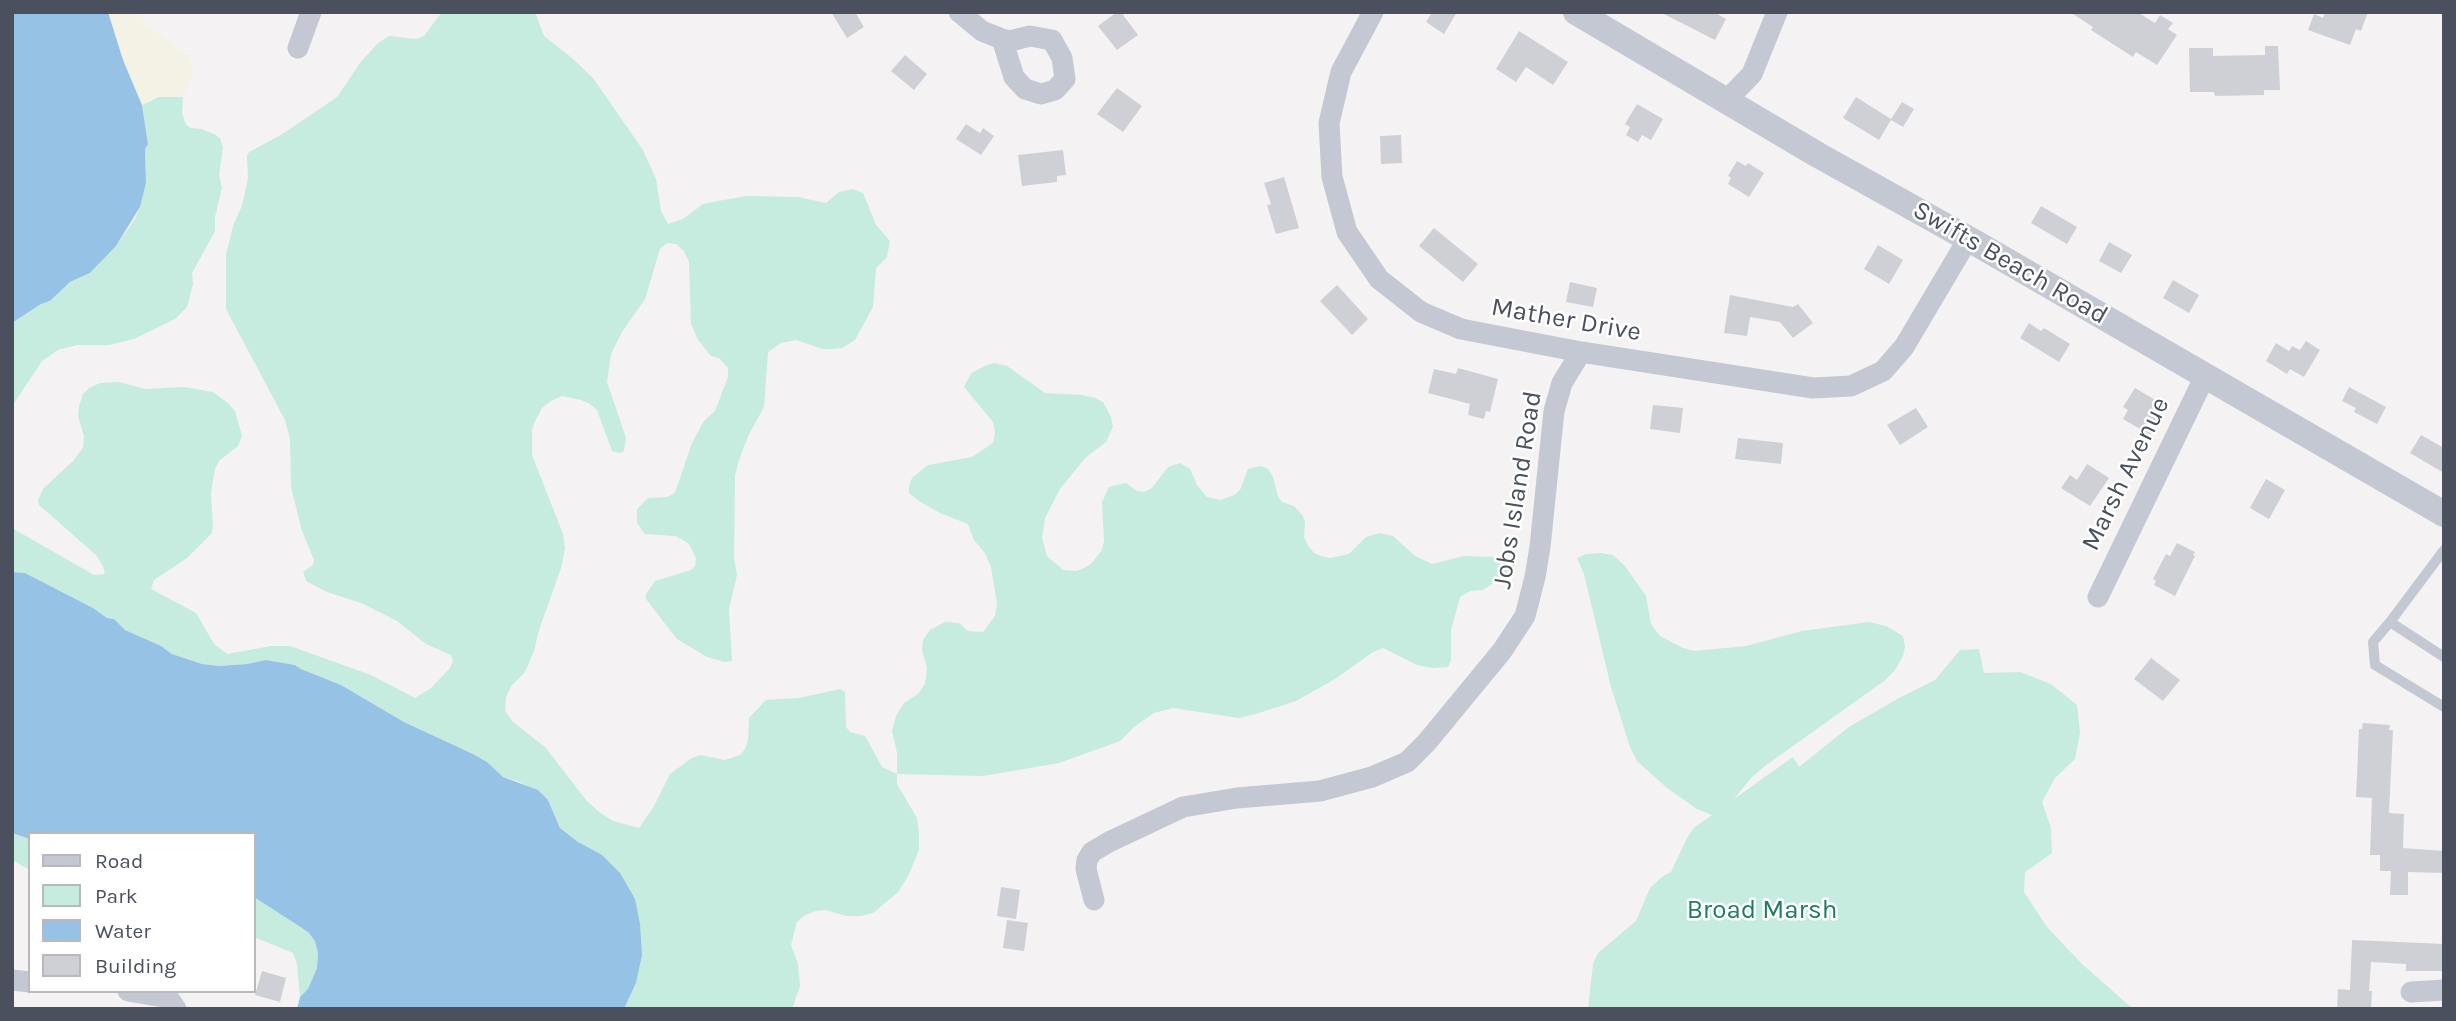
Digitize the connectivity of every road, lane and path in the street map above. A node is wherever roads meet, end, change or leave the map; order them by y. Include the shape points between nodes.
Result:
1 (311, 12) edge
2 (959, 12) edge
3 (1373, 12) edge
4 (1576, 12) edge
5 (1777, 12) edge
6 (1002, 38) dead end
7 (298, 48) dead end
8 (1727, 100) junction
9 (1968, 239) junction
10 (1581, 352) junction
11 (2205, 376) junction
12 (2444, 514) edge
13 (2444, 550) edge
14 (2098, 597) dead end
15 (2390, 622) junction
16 (2444, 657) edge
17 (2444, 707) edge
18 (1094, 900) dead end
19 (2444, 990) edge
20 (140, 993) edge
21 (2411, 996) dead end
22 (176, 1009) edge

1 - 7 street
2 - 6 street via 982,31
3 - 10 street, Mather Drive via 1342,72 1329,123 1332,177 1348,232 1379,279 1421,312 1461,329
4 - 8 street, Swifts Beach Road
5 - 8 street via 1752,74
8 - 9 street, Swifts Beach Road
9 - 10 street, Mather Drive via 1904,347 1883,371 1851,386 1813,388
9 - 11 street, Swifts Beach Road
10 - 18 street, Jobs Island Road via 1562,383 1554,411 1538,557 1525,616 1427,742 1407,762 1372,777 1321,790 1183,807 1109,842 1091,852 1087,860
11 - 12 street, Swifts Beach Road
11 - 14 street, Marsh Avenue
13 - 15 lane
15 - 16 lane
15 - 17 lane via 2373,642 2375,665
19 - 21 street
20 - 22 street via 170,1000

